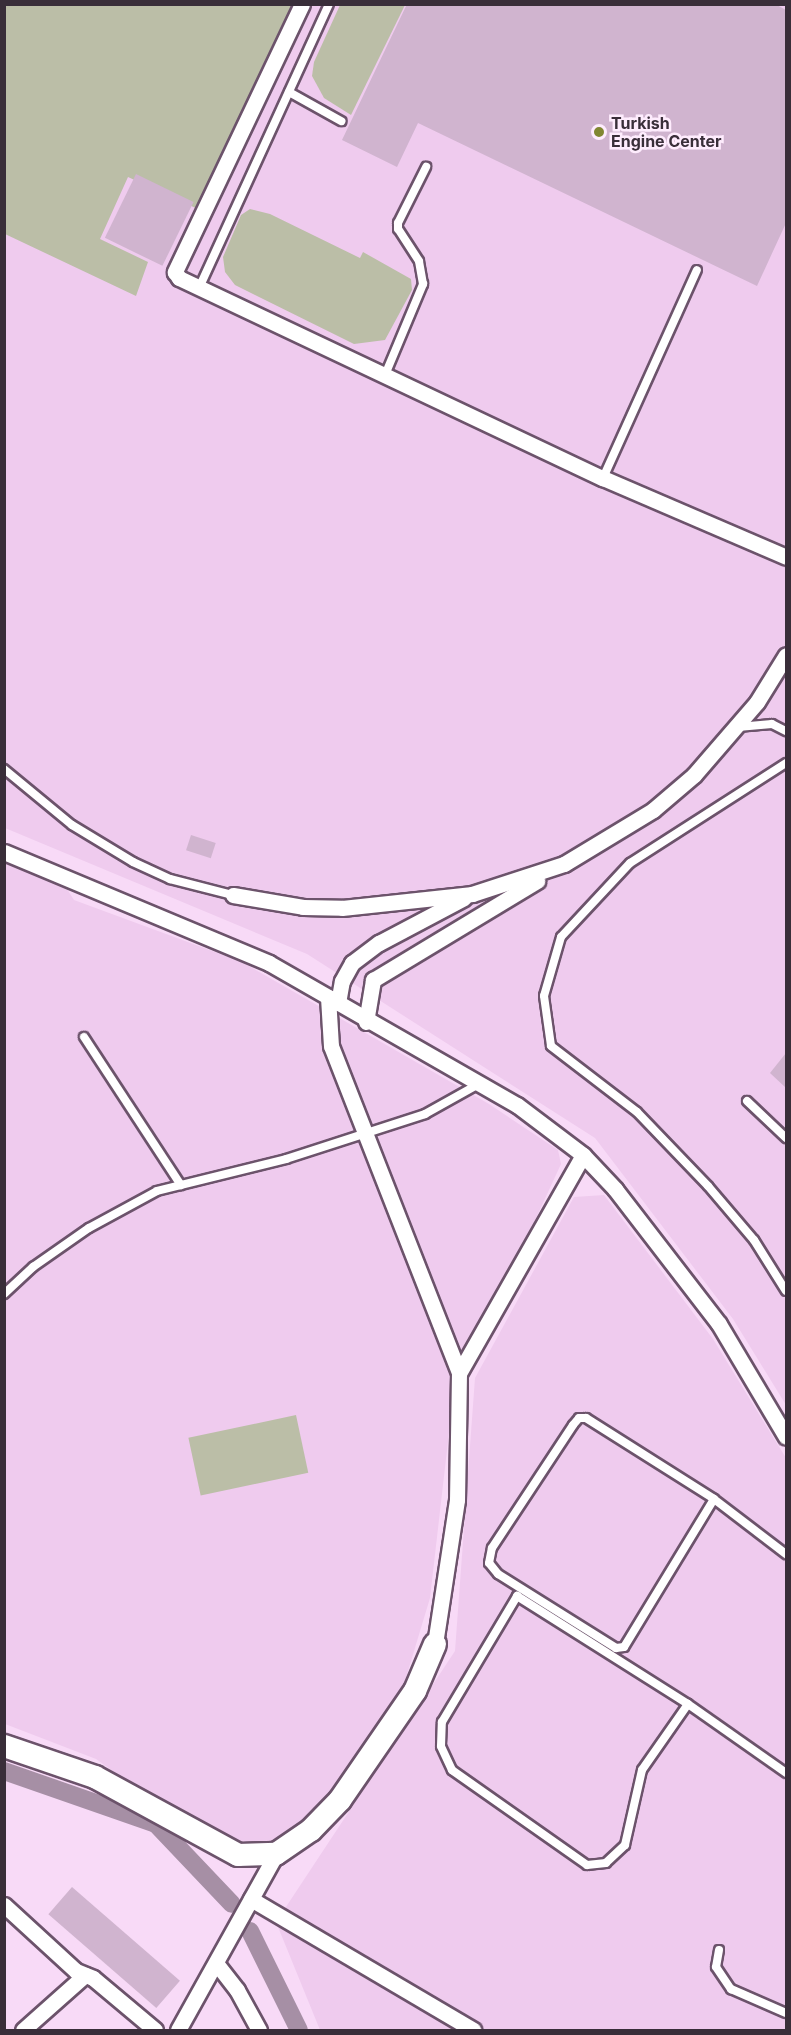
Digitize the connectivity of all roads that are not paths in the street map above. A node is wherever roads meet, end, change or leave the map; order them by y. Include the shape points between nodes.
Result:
1 (302, 4) edge
2 (329, 4) edge
3 (289, 92) junction
4 (341, 121) dead end
5 (426, 166) dead end
6 (697, 270) dead end
7 (199, 288) junction
8 (385, 375) junction
9 (603, 478) junction
10 (786, 557) edge
11 (786, 655) edge
12 (738, 727) junction
13 (786, 731) edge
14 (786, 763) edge
15 (4, 769) edge
16 (4, 852) edge
17 (564, 864) junction
18 (472, 894) junction
19 (233, 895) joint
20 (333, 1000) junction
21 (366, 1022) junction
22 (84, 1037) dead end
23 (478, 1084) junction
24 (747, 1101) dead end
25 (366, 1133) junction
26 (786, 1138) edge
27 (583, 1155) junction
28 (181, 1185) junction
29 (786, 1291) edge
30 (4, 1294) edge
31 (459, 1373) junction
32 (786, 1437) edge
33 (714, 1499) junction
34 (786, 1554) edge
35 (435, 1644) joint
36 (688, 1704) junction
37 (4, 1746) edge
38 (786, 1773) edge
39 (276, 1854) junction
40 (251, 1899) junction
41 (6, 1908) edge
42 (719, 1950) dead end
43 (216, 1963) junction
44 (85, 1975) junction
45 (786, 2013) edge
46 (23, 2031) edge
47 (155, 2031) edge
48 (178, 2031) edge
49 (259, 2031) edge
50 (473, 2031) edge

1 - 7 street via 175,272 178,278
2 - 3 lane
3 - 4 lane
3 - 7 lane
5 - 8 lane via 398,223 419,261 423,284
6 - 9 lane
7 - 8 street
8 - 9 street
9 - 10 street
11 - 12 street
12 - 13 lane via 772,724
12 - 17 street via 694,775 653,810
14 - 29 lane via 630,863 561,937 544,996 551,1046 637,1112 708,1186 754,1240
15 - 19 lane via 72,825 124,857 170,879
16 - 20 street via 228,944
17 - 18 street
17 - 21 street via 373,980
18 - 19 street via 342,908 303,907
18 - 20 street via 379,944 352,963
20 - 21 street
20 - 25 street via 331,1046
21 - 23 street
22 - 28 lane
23 - 25 lane via 425,1114
23 - 27 street via 517,1105
24 - 26 lane
25 - 28 lane via 286,1160
25 - 31 street
27 - 31 street
27 - 32 street via 615,1189 719,1324
28 - 30 lane via 157,1191 89,1228
31 - 35 street via 457,1500
33 - 33 lane via 586,1418 579,1418 492,1548 489,1563 498,1574 616,1648 624,1647
33 - 34 lane
35 - 39 street via 415,1691 352,1783 311,1830
36 - 36 lane via 517,1596 442,1722 441,1746 452,1770 587,1864 606,1863 625,1845 642,1770
36 - 38 lane
37 - 39 street via 95,1777 238,1855
39 - 40 street
40 - 43 street
40 - 50 street
41 - 44 street
42 - 45 lane via 716,1967 731,1989
43 - 48 street
43 - 49 street via 237,1990
44 - 46 street
44 - 47 street

